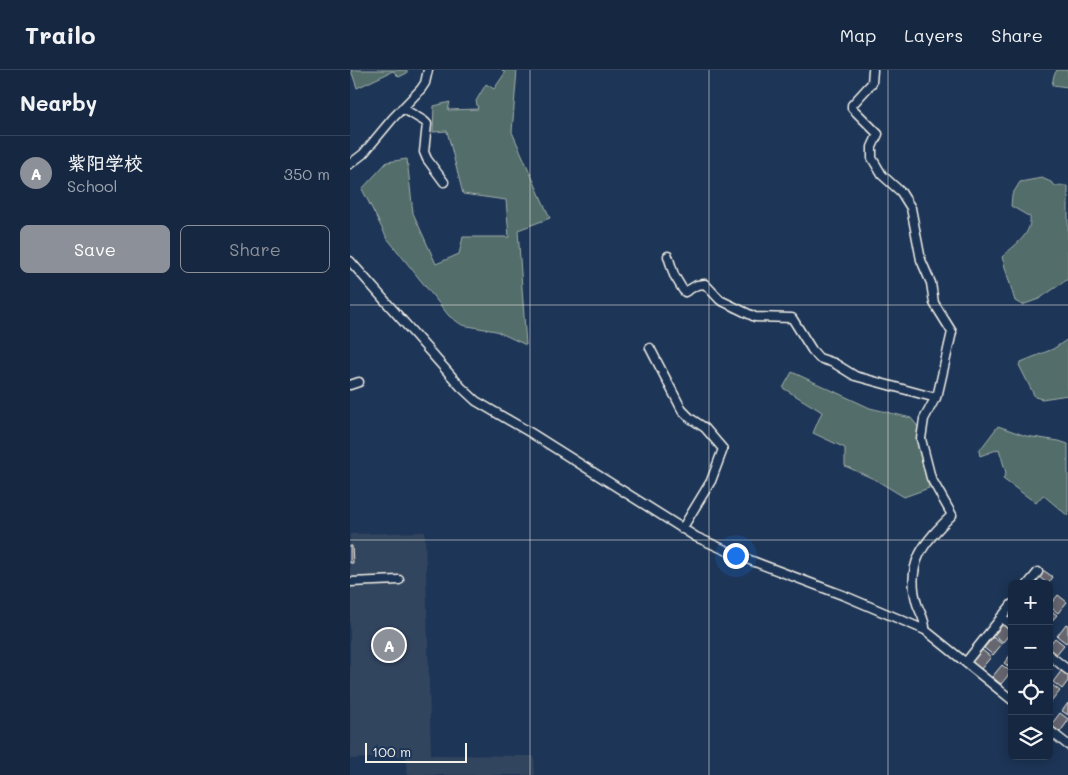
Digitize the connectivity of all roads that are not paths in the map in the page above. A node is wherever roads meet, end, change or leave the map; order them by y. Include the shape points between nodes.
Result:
1 (428, 70) edge
2 (873, 70) edge
3 (402, 108) junction
4 (350, 164) edge
5 (444, 182) dead end
6 (668, 256) dead end
7 (350, 260) edge
8 (650, 348) dead end
9 (359, 382) dead end
10 (350, 385) edge
11 (936, 398) junction
12 (682, 528) junction
13 (1038, 572) dead end
14 (398, 580) dead end
15 (1031, 580) edge
16 (350, 582) edge
17 (1008, 609) edge
18 (1001, 618) junction
19 (1011, 625) edge
20 (925, 630) junction
21 (1053, 658) edge
22 (966, 662) junction
23 (1068, 670) edge
24 (1008, 697) edge
25 (1053, 733) edge
26 (1067, 742) edge

1 - 3 street via 424,86
2 - 11 street via 872,83 852,108 878,134 872,147 872,158 882,175 901,192 912,208 921,260 934,303 952,332
3 - 4 street via 363,154
3 - 5 street via 427,124 424,152
6 - 11 street via 674,275 685,292 705,284 720,300 755,317 792,318 819,358 855,376
7 - 12 street via 468,395
8 - 12 street via 682,410 705,428 723,449 711,480
9 - 10 street
11 - 20 street via 924,419 922,439 931,478 952,515 922,547 915,564 915,596 926,624
12 - 20 street via 739,556
13 - 15 street
14 - 16 street
17 - 18 street
18 - 19 street
18 - 22 street
20 - 22 street
21 - 23 street
22 - 24 street
25 - 26 street

